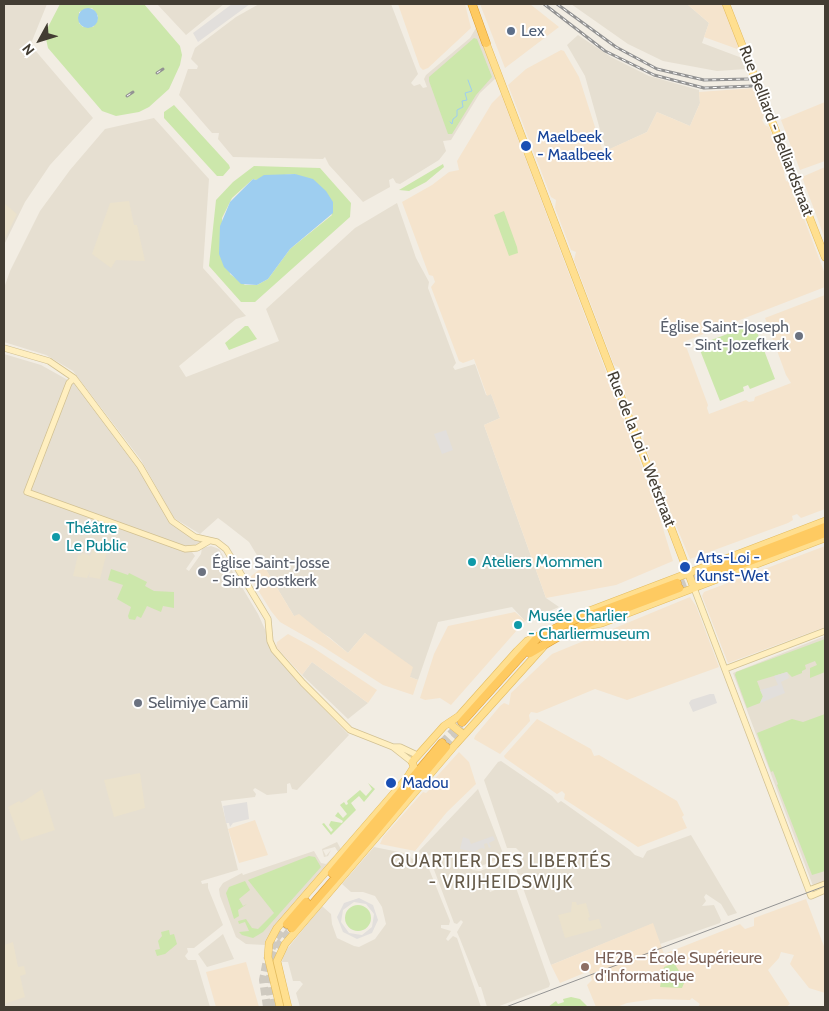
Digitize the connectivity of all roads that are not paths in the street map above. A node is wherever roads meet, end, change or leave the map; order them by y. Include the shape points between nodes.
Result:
1 (471, 4) edge
2 (726, 4) edge
3 (486, 43) joint
4 (825, 258) edge
5 (4, 349) edge
6 (74, 378) junction
7 (825, 521) edge
8 (825, 527) edge
9 (808, 528) junction
10 (786, 536) junction
11 (825, 536) edge
12 (799, 537) junction
13 (811, 538) junction
14 (209, 541) junction
15 (794, 550) junction
16 (688, 573) junction
17 (694, 588) junction
18 (578, 618) junction
19 (582, 627) junction
20 (825, 631) edge
21 (539, 636) junction
22 (546, 644) junction
23 (725, 669) junction
24 (449, 723) junction
25 (464, 736) junction
26 (393, 747) junction
27 (418, 755) junction
28 (412, 762) junction
29 (388, 808) junction
30 (374, 817) junction
31 (384, 822) junction
32 (381, 834) junction
33 (357, 837) junction
34 (368, 848) junction
35 (356, 850) junction
36 (825, 884) edge
37 (825, 890) edge
38 (810, 893) junction
39 (279, 926) junction
40 (290, 929) junction
41 (280, 1007) edge
42 (288, 1007) edge

1 - 3 highway
2 - 4 main road, Rue Belliard - Belliardstraat
3 - 16 main road, Rue de la Loi - Wetstraat
5 - 6 main road via 49,361
6 - 14 main road via 140,466 172,520 195,537
6 - 14 main road via 27,492 185,549 197,548
7 - 9 main road
8 - 12 highway
9 - 10 main road
9 - 12 highway
10 - 12 highway
10 - 16 main road
11 - 13 highway
11 - 15 main road
12 - 13 highway via 704,575
13 - 15 highway
14 - 26 main road via 217,542 226,549 268,619 274,650 303,683 350,730
15 - 17 main road
16 - 17 main road, Rue de la Loi - Wetstraat
16 - 18 main road via 589,610
17 - 19 main road via 602,623
17 - 23 main road, Rue de la Loi - Wetstraat
18 - 19 highway via 678,585
18 - 21 highway
19 - 22 highway
20 - 23 main road
21 - 22 highway via 463,724 523,660
21 - 24 main road via 522,646
22 - 25 main road
23 - 38 main road, Rue de la Loi - Wetstraat
24 - 25 main road
24 - 27 main road
25 - 32 main road
26 - 27 main road
26 - 28 main road
27 - 28 main road
28 - 30 main road via 414,767 410,774
29 - 30 highway
29 - 31 highway via 444,745
29 - 35 highway
30 - 33 main road
31 - 32 highway
31 - 35 highway
32 - 34 main road
33 - 35 highway
33 - 39 main road
34 - 35 highway
34 - 40 main road
35 - 40 highway
36 - 38 main road
37 - 38 main road
39 - 40 main road via 283,933
39 - 41 main road via 269,943 268,957
40 - 42 main road via 277,962

